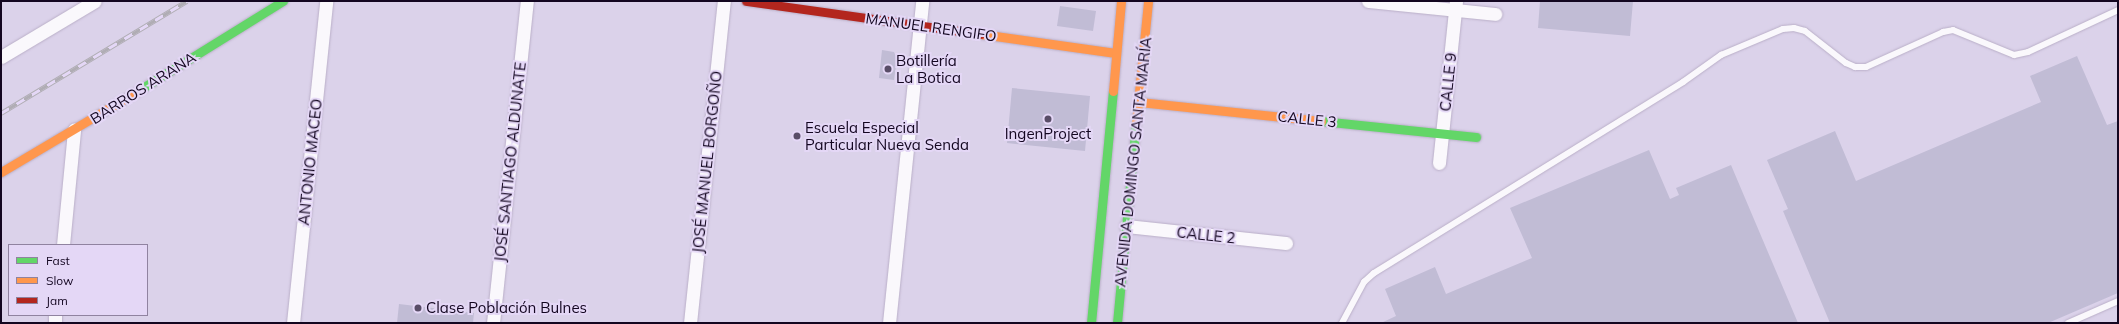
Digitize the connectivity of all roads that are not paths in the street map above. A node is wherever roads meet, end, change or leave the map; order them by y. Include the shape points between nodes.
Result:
1 (95, 1) edge
2 (283, 1) edge
3 (326, 1) edge
4 (527, 1) edge
5 (724, 1) edge
6 (746, 1) edge
7 (922, 1) edge
8 (1121, 1) edge
9 (1148, 1) edge
10 (1368, 1) edge
11 (1455, 5) edge
12 (2118, 10) edge
13 (1495, 14) dead end
14 (919, 25) junction
15 (1116, 53) junction
16 (1, 57) edge
17 (1139, 102) junction
18 (74, 130) junction
19 (1442, 133) junction
20 (1476, 137) dead end
21 (1439, 163) dead end
22 (1, 172) edge
23 (1126, 226) junction
24 (1286, 243) dead end
25 (62, 244) edge
26 (2118, 301) edge
27 (293, 323) edge
28 (493, 323) edge
29 (690, 323) edge
30 (889, 323) edge
31 (1091, 323) edge
32 (1117, 323) edge
33 (1342, 323) edge
34 (2068, 323) edge

1 - 16 street
2 - 18 street, BARROS ARANA
3 - 27 street, ANTONIO MACEO
4 - 28 street, JOSÉ SANTIAGO ALDUNATE
5 - 29 street, JOSÉ MANUEL BORGOÑO
6 - 14 street, MANUEL RENGIFO
7 - 14 street
8 - 15 street, AVENIDA DOMINGO SANTA MARÍA
9 - 17 street, AVENIDA DOMINGO SANTA MARÍA
10 - 11 street
11 - 13 street
11 - 19 street, CALLE 9
12 - 33 lane via 2014,55 1953,30 1943,32 1866,67 1855,67 1846,63 1805,31 1783,29 1721,55 1683,82 1374,273 1364,282
14 - 15 street, MANUEL RENGIFO
14 - 30 street
15 - 31 street, AVENIDA DOMINGO SANTA MARÍA
17 - 19 street, CALLE 3
17 - 23 street, AVENIDA DOMINGO SANTA MARÍA
18 - 22 street, BARROS ARANA
18 - 25 street
19 - 20 street, CALLE 3
19 - 21 street, CALLE 9
23 - 24 street, CALLE 2
23 - 32 street, AVENIDA DOMINGO SANTA MARÍA
26 - 34 lane

